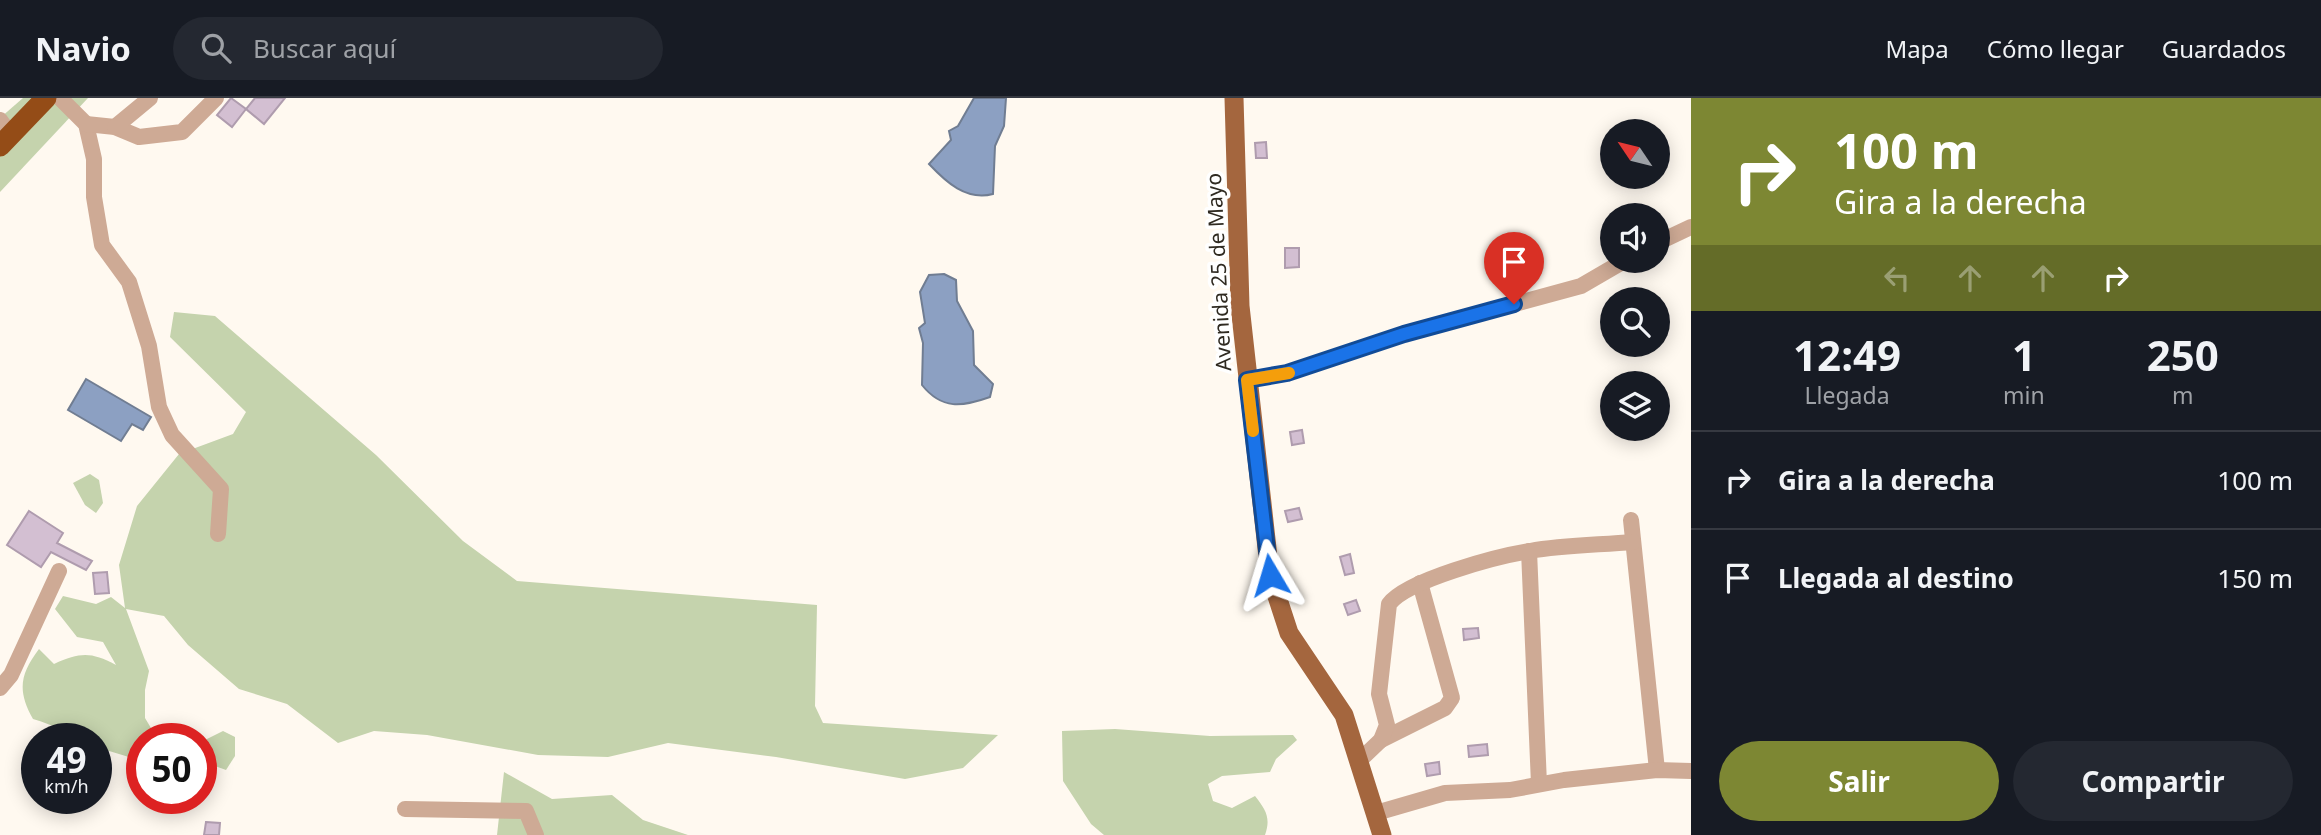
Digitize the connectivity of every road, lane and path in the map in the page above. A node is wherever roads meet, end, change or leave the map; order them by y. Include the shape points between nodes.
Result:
1 (47, 98) edge
2 (60, 98) edge
3 (150, 98) edge
4 (216, 98) edge
5 (1234, 98) edge
6 (86, 124) junction
7 (115, 127) junction
8 (4, 134) edge
9 (1691, 227) edge
10 (1670, 237) edge
11 (1603, 273) edge
12 (1247, 380) junction
13 (1631, 520) dead end
14 (218, 534) dead end
15 (1633, 542) junction
16 (1529, 551) junction
17 (59, 571) dead end
18 (1420, 583) junction
19 (0, 688) edge
20 (1381, 740) junction
21 (1360, 760) junction
22 (1657, 770) junction
23 (1691, 771) edge
24 (1539, 784) junction
25 (405, 809) dead end
26 (1376, 813) junction
27 (536, 835) edge
28 (1382, 835) edge

1 - 8 highway
2 - 6 street
3 - 7 street
4 - 7 street via 182,132 139,137
5 - 12 main road, Avenida 25 de Mayo via 1235,222
6 - 7 street
6 - 14 street via 102,245 129,282 149,346 159,407 172,435 221,489
9 - 10 street
11 - 12 street via 1581,286 1404,334 1287,373
12 - 21 main road, Avenida 25 de Mayo via 1270,575 1278,607 1289,633 1344,715
13 - 15 street
15 - 16 street
15 - 22 street
16 - 18 street
16 - 24 street
17 - 19 street via 11,675
18 - 20 street via 1388,604 1379,694 1387,725
18 - 20 street via 1452,698 1445,708
20 - 21 street
21 - 26 main road, Avenida 25 de Mayo
22 - 23 street
22 - 24 street
24 - 26 street via 1445,793
25 - 27 street via 526,811
26 - 28 main road, Avenida 25 de Mayo

